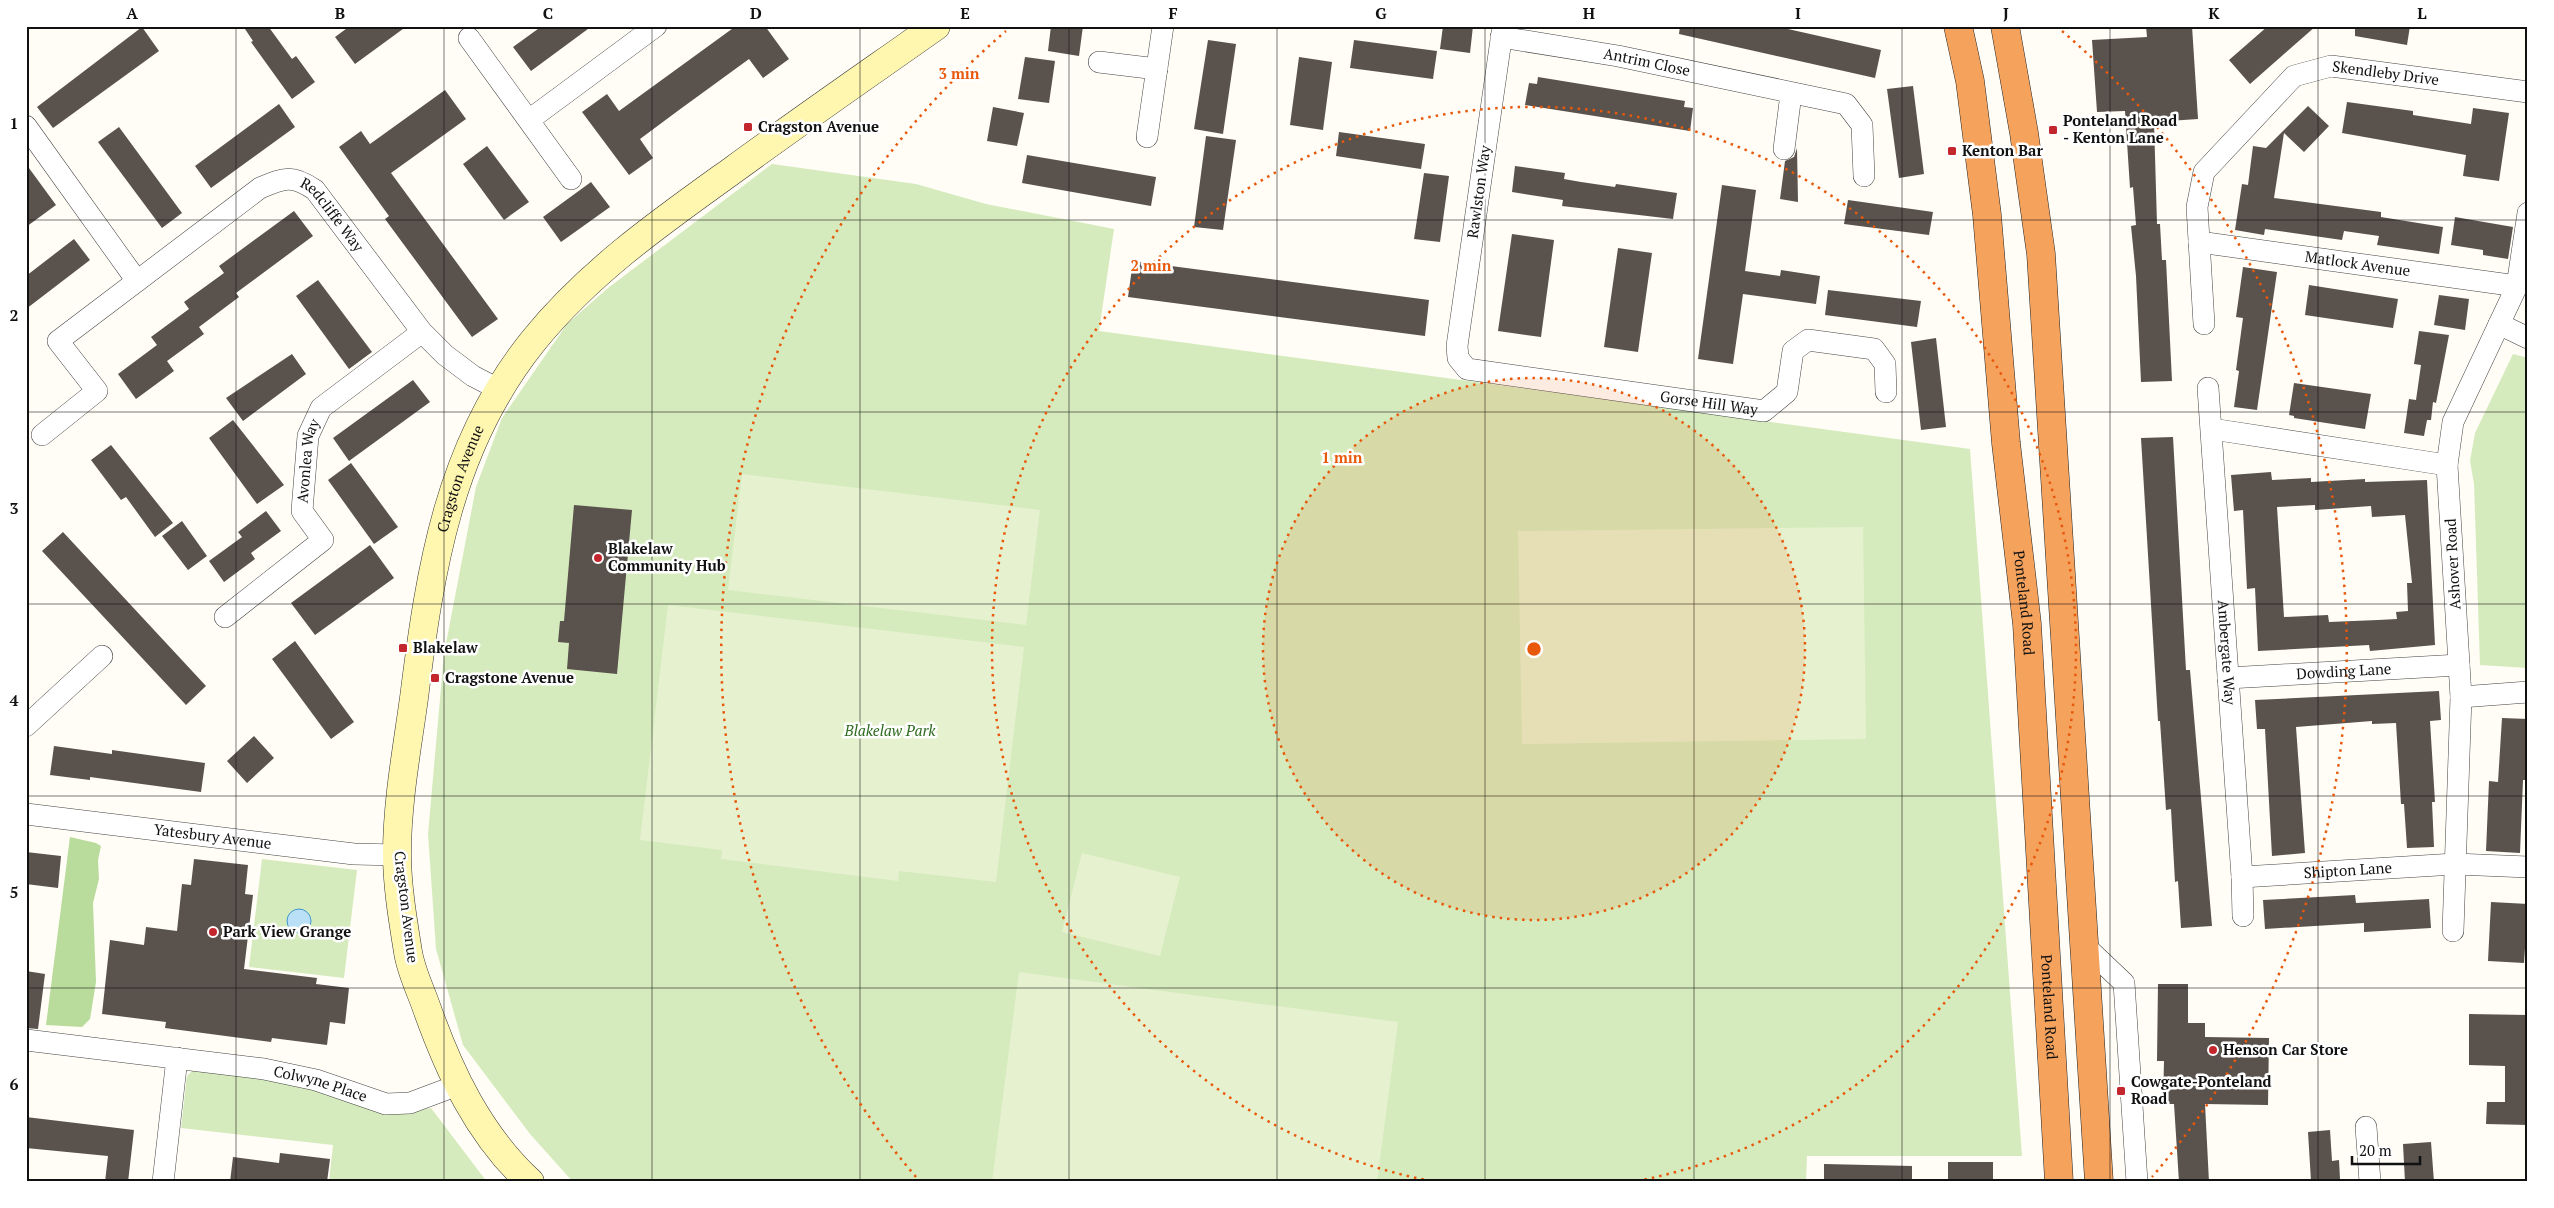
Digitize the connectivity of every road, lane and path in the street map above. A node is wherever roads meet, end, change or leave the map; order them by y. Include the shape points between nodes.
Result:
1 (656, 26) edge
2 (936, 26) edge
3 (1163, 26) edge
4 (1958, 26) edge
5 (2005, 26) edge
6 (1502, 32) edge
7 (469, 38) dead end
8 (1099, 62) dead end
9 (1157, 69) junction
10 (2528, 92) edge
11 (1792, 94) junction
12 (529, 120) junction
13 (26, 126) edge
14 (1147, 137) dead end
15 (1784, 149) dead end
16 (1864, 176) dead end
17 (571, 179) dead end
18 (2528, 213) edge
19 (2199, 242) junction
20 (137, 281) junction
21 (2517, 286) junction
22 (2204, 324) dead end
23 (2499, 324) junction
24 (422, 332) junction
25 (2528, 338) edge
26 (1458, 358) joint
27 (2208, 388) dead end
28 (498, 390) junction
29 (1886, 392) dead end
30 (2212, 429) junction
31 (42, 435) dead end
32 (2447, 465) junction
33 (225, 617) dead end
34 (102, 656) dead end
35 (2459, 665) junction
36 (2228, 678) junction
37 (2528, 692) edge
38 (2461, 697) junction
39 (26, 726) edge
40 (26, 814) edge
41 (397, 855) junction
42 (2455, 864) junction
43 (2528, 868) edge
44 (2242, 877) junction
45 (2243, 916) dead end
46 (2453, 931) dead end
47 (2085, 946) junction
48 (26, 1040) edge
49 (177, 1058) junction
50 (458, 1085) junction
51 (2366, 1128) dead end
52 (163, 1182) edge
53 (530, 1182) edge
54 (2059, 1182) edge
55 (2099, 1182) edge
56 (2137, 1182) edge
57 (2370, 1182) edge

1 - 12 street
2 - 28 street, Cragston Avenue via 668,216 596,274 566,301
3 - 9 street
4 - 54 highway, Ponteland Road via 1970,81 1987,215 2006,443 2027,624
5 - 47 highway via 2041,254
6 - 11 street, Antrim Close
6 - 26 street, Rawlston Way via 1457,346
7 - 12 street
8 - 9 street
9 - 14 street
10 - 19 street, Skendleby Drive via 2331,66 2294,76 2204,172 2196,207
11 - 15 street
11 - 16 street, Antrim Close via 1846,104 1862,125
12 - 17 street
13 - 20 street
18 - 21 street, Ashover Road
19 - 21 street, Matlock Avenue
19 - 22 street
20 - 24 street, Redcliffe Way via 260,188 283,178 301,180 315,190
20 - 31 street, Redcliffe Way via 58,341 97,391
21 - 23 street, Ashover Road
23 - 25 street
23 - 32 street, Ashover Road via 2453,422
24 - 28 street, Redcliffe Way via 445,355
24 - 33 street, Avonlea Way via 321,408 308,436 302,511 323,540
26 - 29 street, Gorse Hill Way via 1468,369 1764,411 1787,392 1793,352 1808,340 1874,349 1885,364
27 - 30 street, Ambergate Way
28 - 41 street, Cragston Avenue via 462,463 438,547 423,628 401,794
30 - 32 street
30 - 36 street, Ambergate Way
32 - 35 street, Ashover Road
34 - 39 street
35 - 36 street, Dowding Lane
35 - 38 street, Ashover Road
36 - 44 street, Ambergate Way
37 - 38 street
38 - 42 street, Ashover Road
40 - 41 street, Yatesbury Avenue via 346,853
41 - 50 street, Cragston Avenue via 408,957
42 - 43 street, Shipton Lane
42 - 44 street, Shipton Lane
42 - 46 street, Ashover Road
44 - 45 street, Ambergate Way
47 - 55 highway
47 - 56 street via 2124,984
48 - 49 street, Colwyne Place
49 - 50 street, Colwyne Place via 307,1078 386,1104 410,1103
49 - 52 street
50 - 53 street, Cragston Avenue via 483,1127
51 - 57 street

